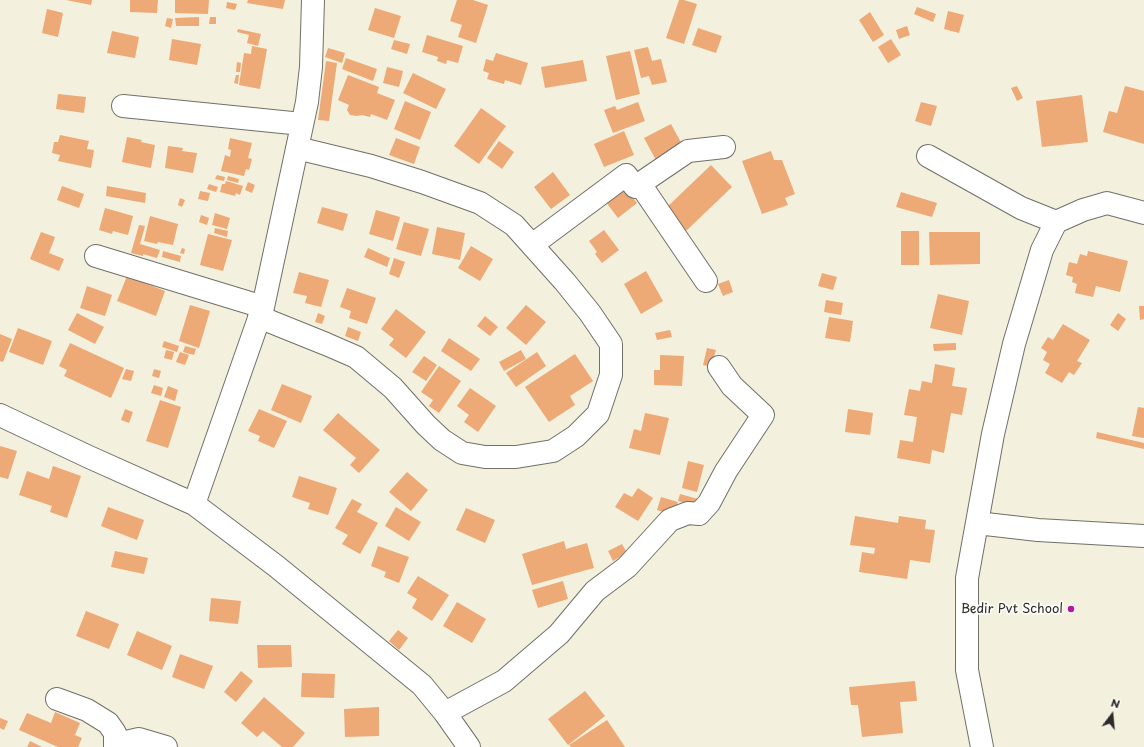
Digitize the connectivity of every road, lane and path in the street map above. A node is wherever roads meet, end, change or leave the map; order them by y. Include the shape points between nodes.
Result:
1 (313, 0) edge
2 (123, 106) dead end
3 (302, 124) junction
4 (724, 147) dead end
5 (297, 148) junction
6 (928, 156) dead end
7 (640, 184) junction
8 (1144, 213) edge
9 (1056, 222) junction
10 (532, 245) junction
11 (96, 256) dead end
12 (706, 281) dead end
13 (261, 312) junction
14 (719, 367) dead end
15 (0, 415) edge
16 (194, 504) junction
17 (977, 523) junction
18 (1144, 536) edge
19 (57, 699) dead end
20 (446, 713) junction
21 (466, 745) edge
22 (115, 747) edge
23 (119, 747) edge
24 (166, 747) edge
25 (982, 747) edge

1 - 3 street via 311,66
2 - 3 street
3 - 5 street
4 - 7 street via 688,151
5 - 10 street via 371,166 480,202 514,225
5 - 13 street
6 - 9 street via 1021,208
7 - 10 street via 635,188 626,175
7 - 12 street
8 - 9 street via 1107,203
9 - 17 street via 1042,250 1014,344 993,434
10 - 13 street via 590,313 611,344 611,375 598,414 576,436 553,451 516,457 485,457 462,453 442,440 393,388 356,357
11 - 13 street
13 - 16 street
14 - 20 street via 732,386 763,415 726,471 709,503 699,514 688,513 670,520 627,567 595,590 559,634 504,681
15 - 16 street
16 - 20 street via 276,566 422,686
17 - 18 street via 1038,530
17 - 25 street via 967,578 967,670
19 - 22 street via 87,710 108,723 115,733
20 - 21 street
23 - 24 street via 126,742 139,739

